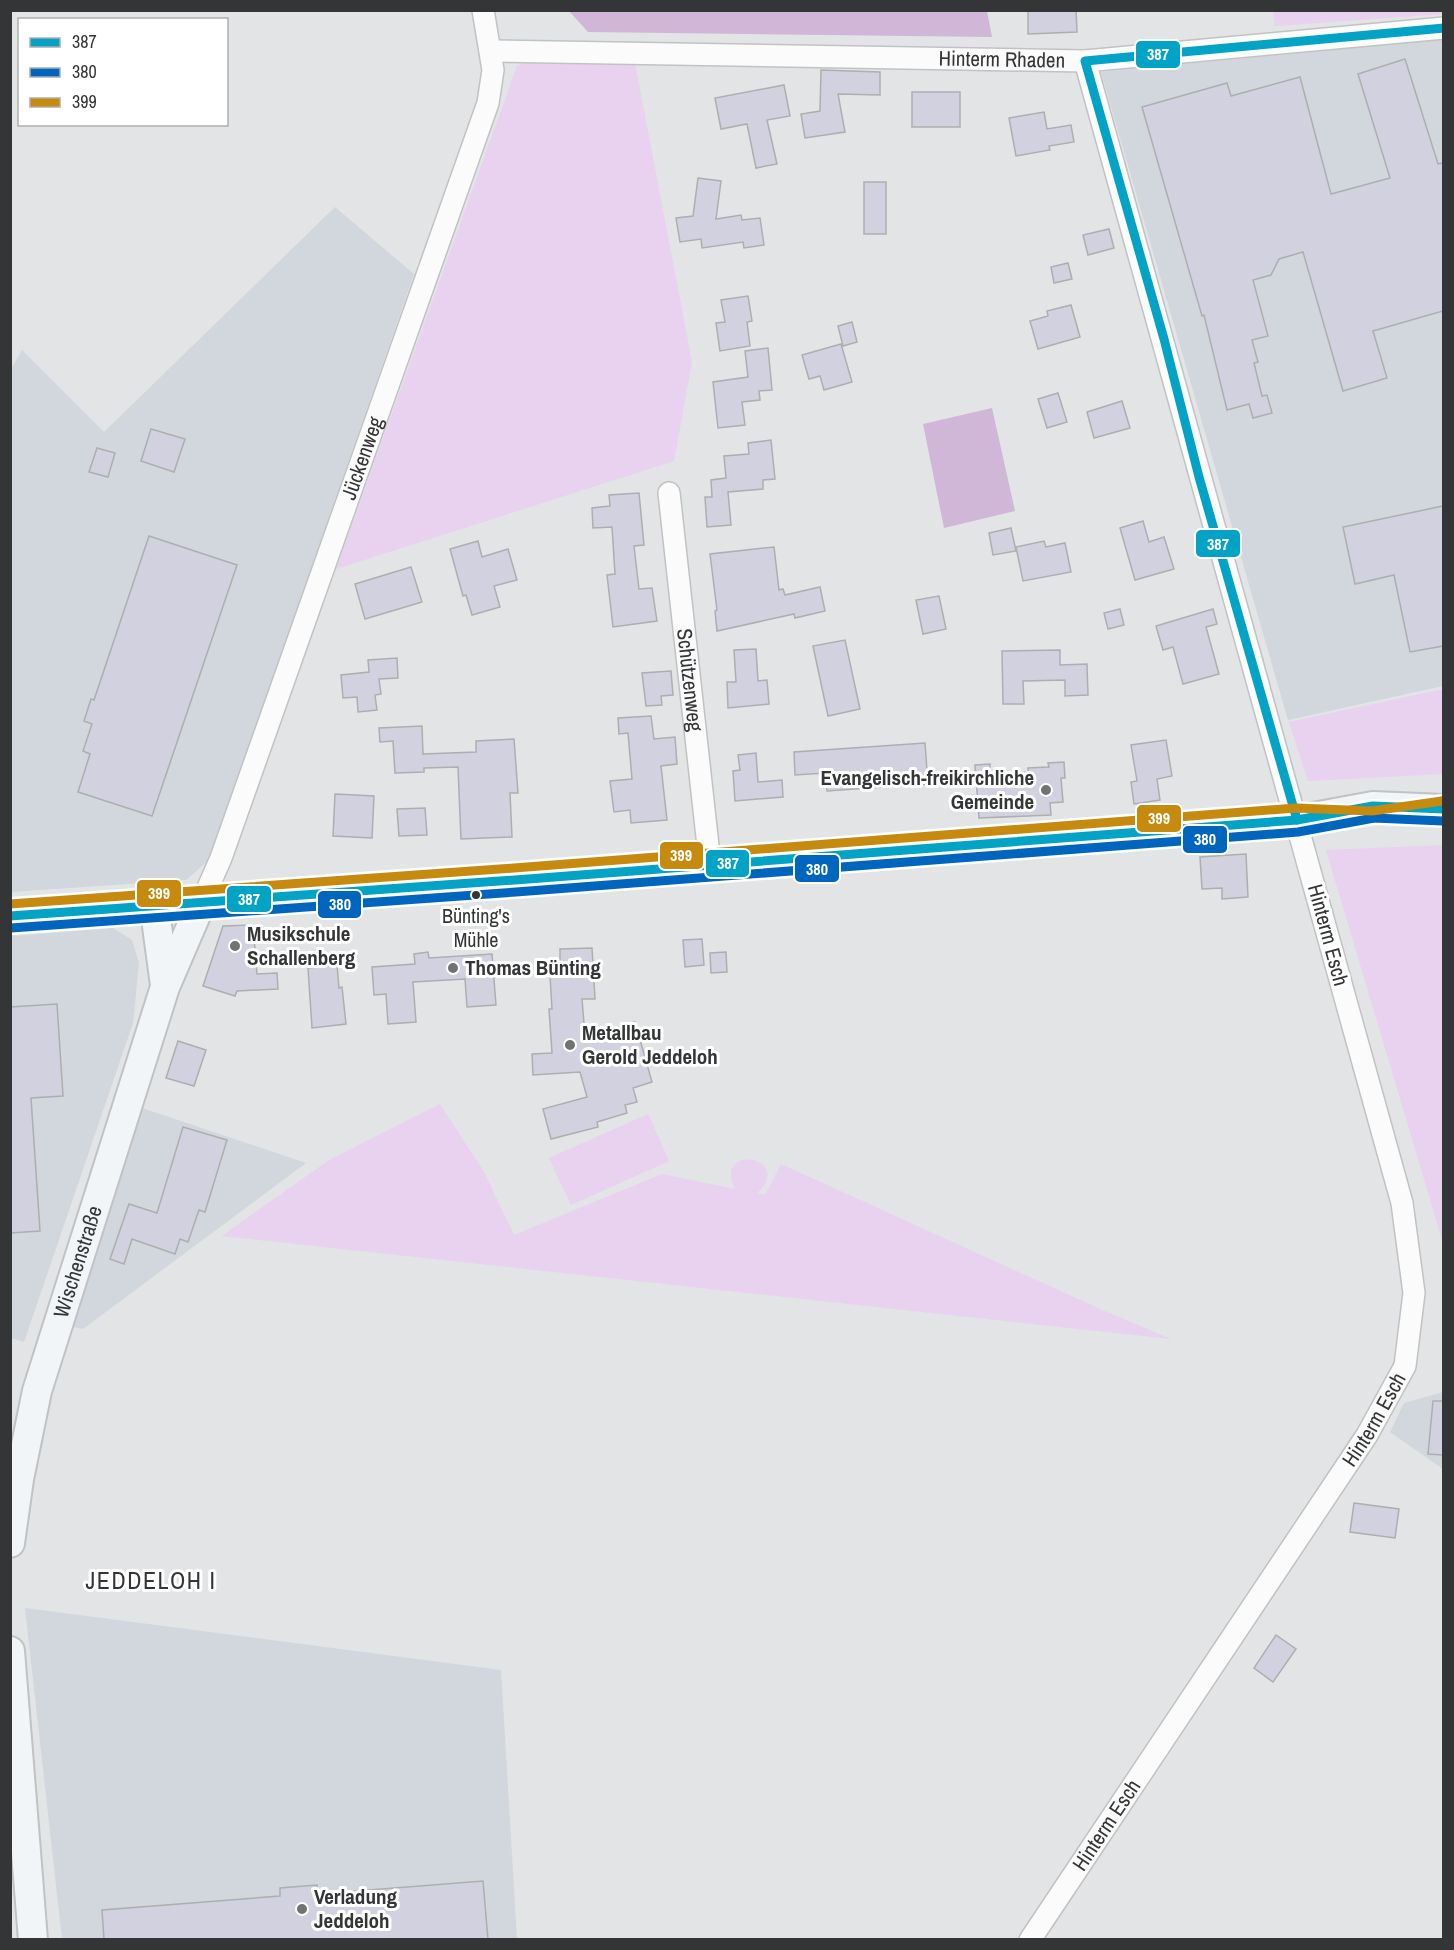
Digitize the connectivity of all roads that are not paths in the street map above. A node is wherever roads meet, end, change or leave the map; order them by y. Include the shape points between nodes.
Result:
1 (483, 10) edge
2 (1443, 28) edge
3 (490, 51) junction
4 (1085, 61) junction
5 (669, 494) dead end
6 (1443, 811) edge
7 (1297, 820) junction
8 (710, 864) junction
9 (202, 901) junction
10 (154, 904) junction
11 (10, 915) edge
12 (165, 987) junction
13 (11, 1529) edge
14 (10, 1651) edge
15 (33, 1940) edge
16 (1030, 1940) edge

1 - 3 street, Jückenweg
2 - 4 street
3 - 4 street, Hinterm Rhaden
3 - 9 street, Jückenweg via 493,70 488,103 221,858
4 - 7 street, Hinterm Rhaden
5 - 8 street, Schützenweg
6 - 7 main road via 1373,806
7 - 8 main road
7 - 16 street, Hinterm Esch via 1402,1203 1414,1293 1405,1366 1367,1436
8 - 9 main road
9 - 10 main road
9 - 12 main road, Wischenstraße
10 - 11 main road
10 - 12 main road, Wischenstraße
12 - 13 main road, Wischenstraße via 38,1391
14 - 15 main road

